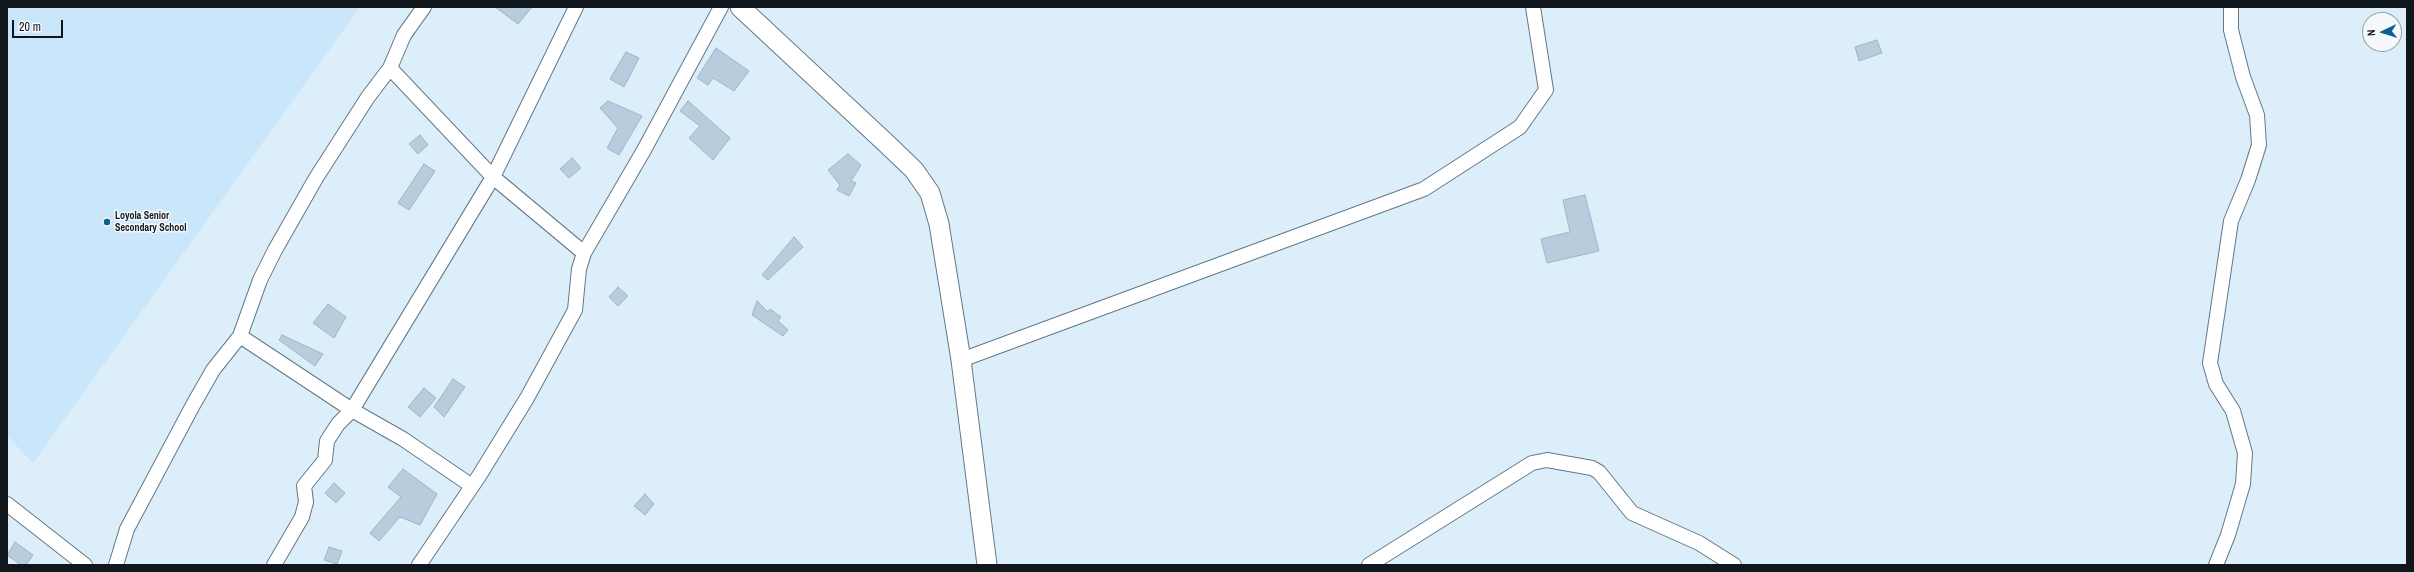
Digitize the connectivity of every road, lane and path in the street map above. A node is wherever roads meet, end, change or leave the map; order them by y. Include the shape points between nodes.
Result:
1 (424, 7) edge
2 (576, 7) edge
3 (721, 7) edge
4 (740, 7) edge
5 (1532, 7) edge
6 (2232, 7) edge
7 (390, 68) junction
8 (493, 177) junction
9 (584, 253) junction
10 (240, 336) junction
11 (961, 360) junction
12 (352, 410) junction
13 (472, 486) junction
14 (7, 504) edge
15 (85, 565) edge
16 (116, 565) edge
17 (274, 565) edge
18 (419, 565) edge
19 (987, 565) edge
20 (1369, 565) edge
21 (1734, 565) edge
22 (2216, 565) edge

1 - 7 street via 404,35
2 - 8 street
3 - 9 street via 644,150
4 - 11 main road via 888,144 914,170 930,193 939,224
5 - 11 street via 1546,90 1520,127 1424,188
6 - 22 street via 2231,30 2243,77 2257,115 2259,145 2231,221 2210,363 2216,384 2233,410 2245,452 2243,484 2228,536
7 - 8 street
7 - 10 street via 368,97 316,178 260,280
8 - 9 street
8 - 12 street
9 - 13 street via 579,269 575,310 527,398
10 - 12 street
10 - 16 street via 213,370 193,404 127,529
11 - 19 main road
12 - 13 street via 403,439
12 - 17 street via 332,432 325,448 325,460 304,486 306,502 302,517
13 - 18 street
14 - 15 street
20 - 21 street via 1532,463 1547,460 1592,468 1599,472 1632,513 1699,542

